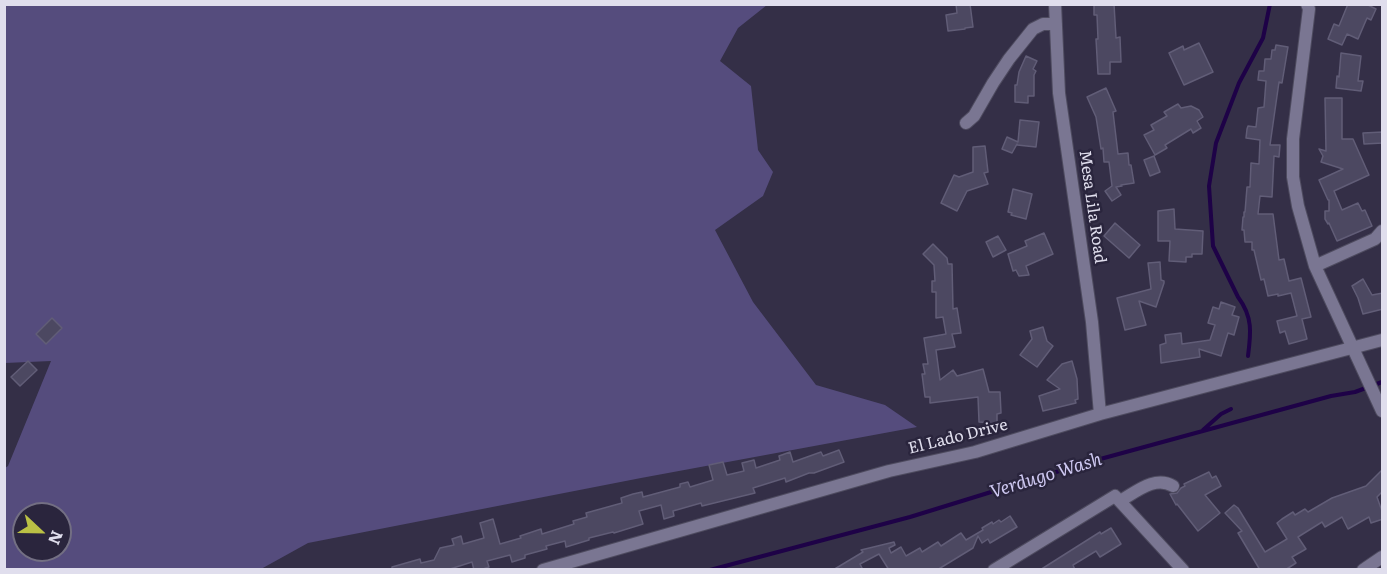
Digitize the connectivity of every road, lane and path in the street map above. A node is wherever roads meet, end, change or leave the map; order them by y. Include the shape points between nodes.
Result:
1 (1055, 4) edge
2 (1310, 6) edge
3 (1056, 24) junction
4 (966, 123) dead end
5 (1383, 231) edge
6 (1315, 266) junction
7 (1383, 340) edge
8 (1353, 348) junction
9 (1383, 411) edge
10 (1100, 414) junction
11 (1173, 486) dead end
12 (1118, 498) junction
13 (1383, 557) edge
14 (543, 570) edge
15 (994, 570) edge
16 (1183, 570) edge
17 (1363, 570) edge

1 - 3 street, Mesa Lila Road
2 - 6 street via 1292,158 1298,206
3 - 4 street via 1033,29
3 - 10 street, Mesa Lila Road via 1059,93 1092,322
5 - 6 street via 1375,239
6 - 8 street
7 - 8 street, El Lado Drive
8 - 9 street
8 - 10 street, El Lado Drive
10 - 14 street, El Lado Drive
11 - 12 street via 1163,481 1153,483
12 - 15 street
12 - 16 street
13 - 17 street

